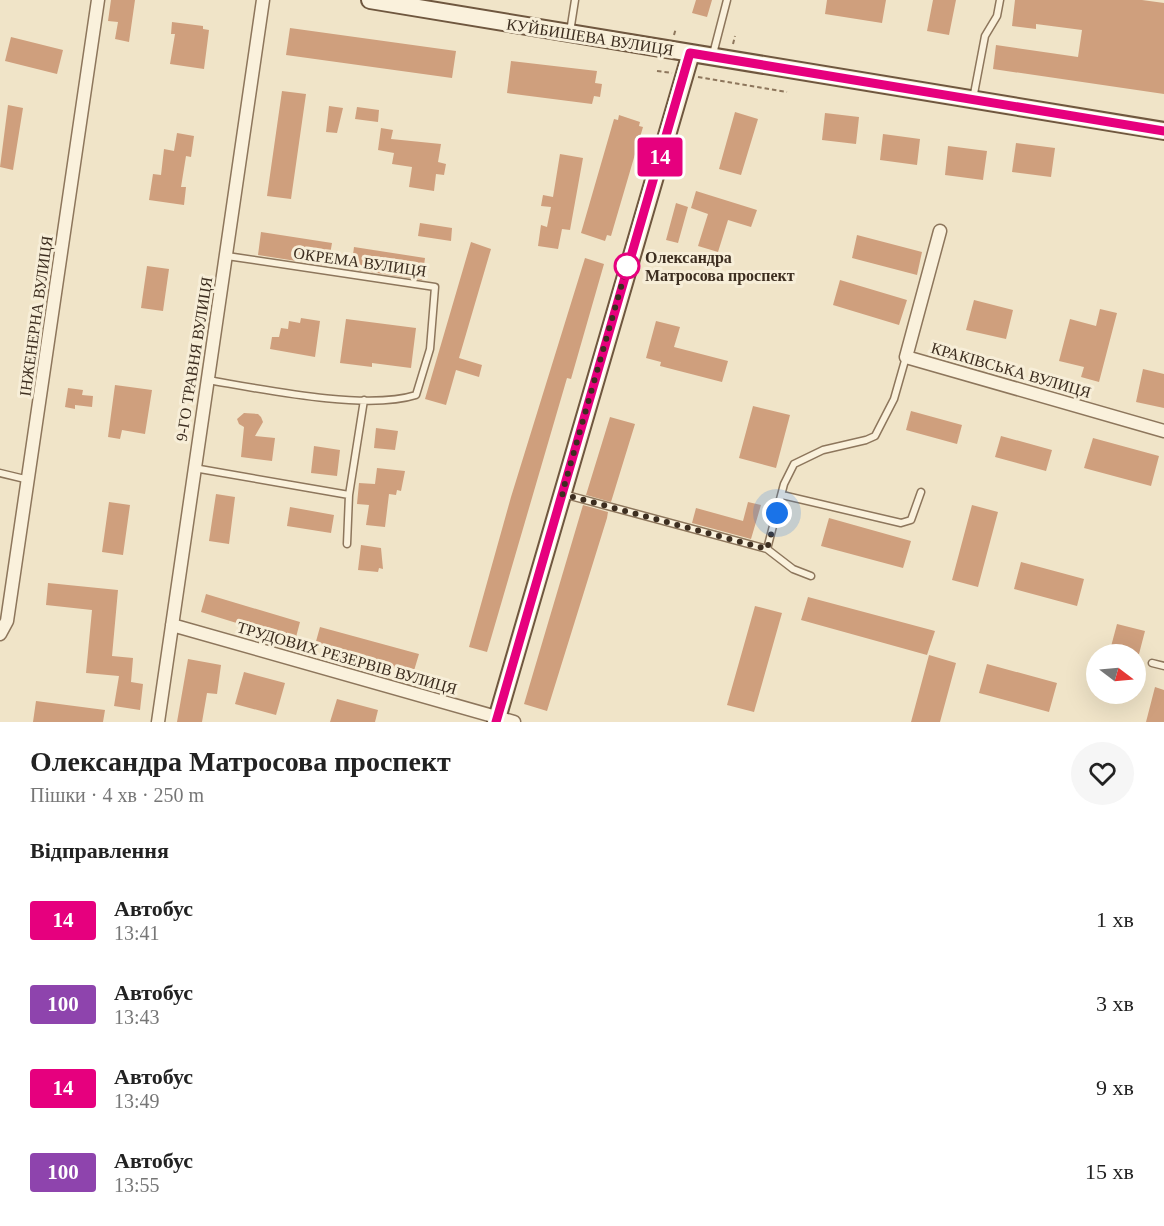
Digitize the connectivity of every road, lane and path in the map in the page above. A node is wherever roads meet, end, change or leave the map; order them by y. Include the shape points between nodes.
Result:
1 (98, 0) edge
2 (263, 0) edge
3 (370, 0) edge
4 (575, 0) edge
5 (727, 0) edge
6 (1000, 0) edge
7 (570, 33) junction
8 (690, 53) junction
9 (712, 57) junction
10 (657, 71) dead end
11 (684, 75) junction
12 (787, 92) dead end
13 (973, 100) junction
14 (1164, 131) edge
15 (940, 231) dead end
16 (227, 256) junction
17 (906, 357) junction
18 (207, 379) junction
19 (364, 400) junction
20 (1164, 431) edge
21 (194, 468) junction
22 (0, 473) edge
23 (30, 480) junction
24 (921, 492) dead end
25 (562, 494) junction
26 (349, 495) junction
27 (782, 495) junction
28 (347, 544) dead end
29 (767, 549) junction
30 (811, 576) dead end
31 (172, 625) junction
32 (0, 634) edge
33 (1152, 663) dead end
34 (1164, 666) edge
35 (502, 720) edge
36 (158, 722) edge

1 - 23 street, ІНЖЕНЕРНА ВУЛИЦЯ
2 - 16 street, 9-ГО ТРАВНЯ ВУЛИЦЯ
3 - 7 main road, КУЙБИШЕВА ВУЛИЦЯ
4 - 7 lane
5 - 9 lane
6 - 13 lane via 997,16 985,36
7 - 8 main road, КУЙБИШЕВА ВУЛИЦЯ
8 - 9 main road, КУЙБИШЕВА ВУЛИЦЯ
8 - 11 main road
9 - 13 main road, КУЙБИШЕВА ВУЛИЦЯ
10 - 11 path
11 - 12 path
11 - 25 main road
13 - 14 main road, КУЙБИШЕВА ВУЛИЦЯ
15 - 17 street, КРАКІВСЬКА ВУЛИЦЯ
16 - 18 street, 9-ГО ТРАВНЯ ВУЛИЦЯ
16 - 19 lane, ОКРЕМА ВУЛИЦЯ via 435,287 430,350 416,395 400,400
17 - 20 street, КРАКІВСЬКА ВУЛИЦЯ
17 - 27 lane via 894,399 875,435 802,458 789,474
18 - 19 lane, ОКРЕМА ВУЛИЦЯ via 286,393
18 - 21 street, 9-ГО ТРАВНЯ ВУЛИЦЯ
19 - 26 lane
21 - 26 lane
21 - 31 street, 9-ГО ТРАВНЯ ВУЛИЦЯ
22 - 23 lane
23 - 32 street, ІНЖЕНЕРНА ВУЛИЦЯ via 7,621
24 - 27 lane via 911,520 901,523
25 - 29 lane
25 - 35 main road
26 - 28 lane
27 - 29 lane
29 - 30 lane via 793,569
31 - 35 street, ТРУДОВИХ РЕЗЕРВІВ ВУЛИЦЯ
31 - 36 street, 9-ГО ТРАВНЯ ВУЛИЦЯ
33 - 34 lane

